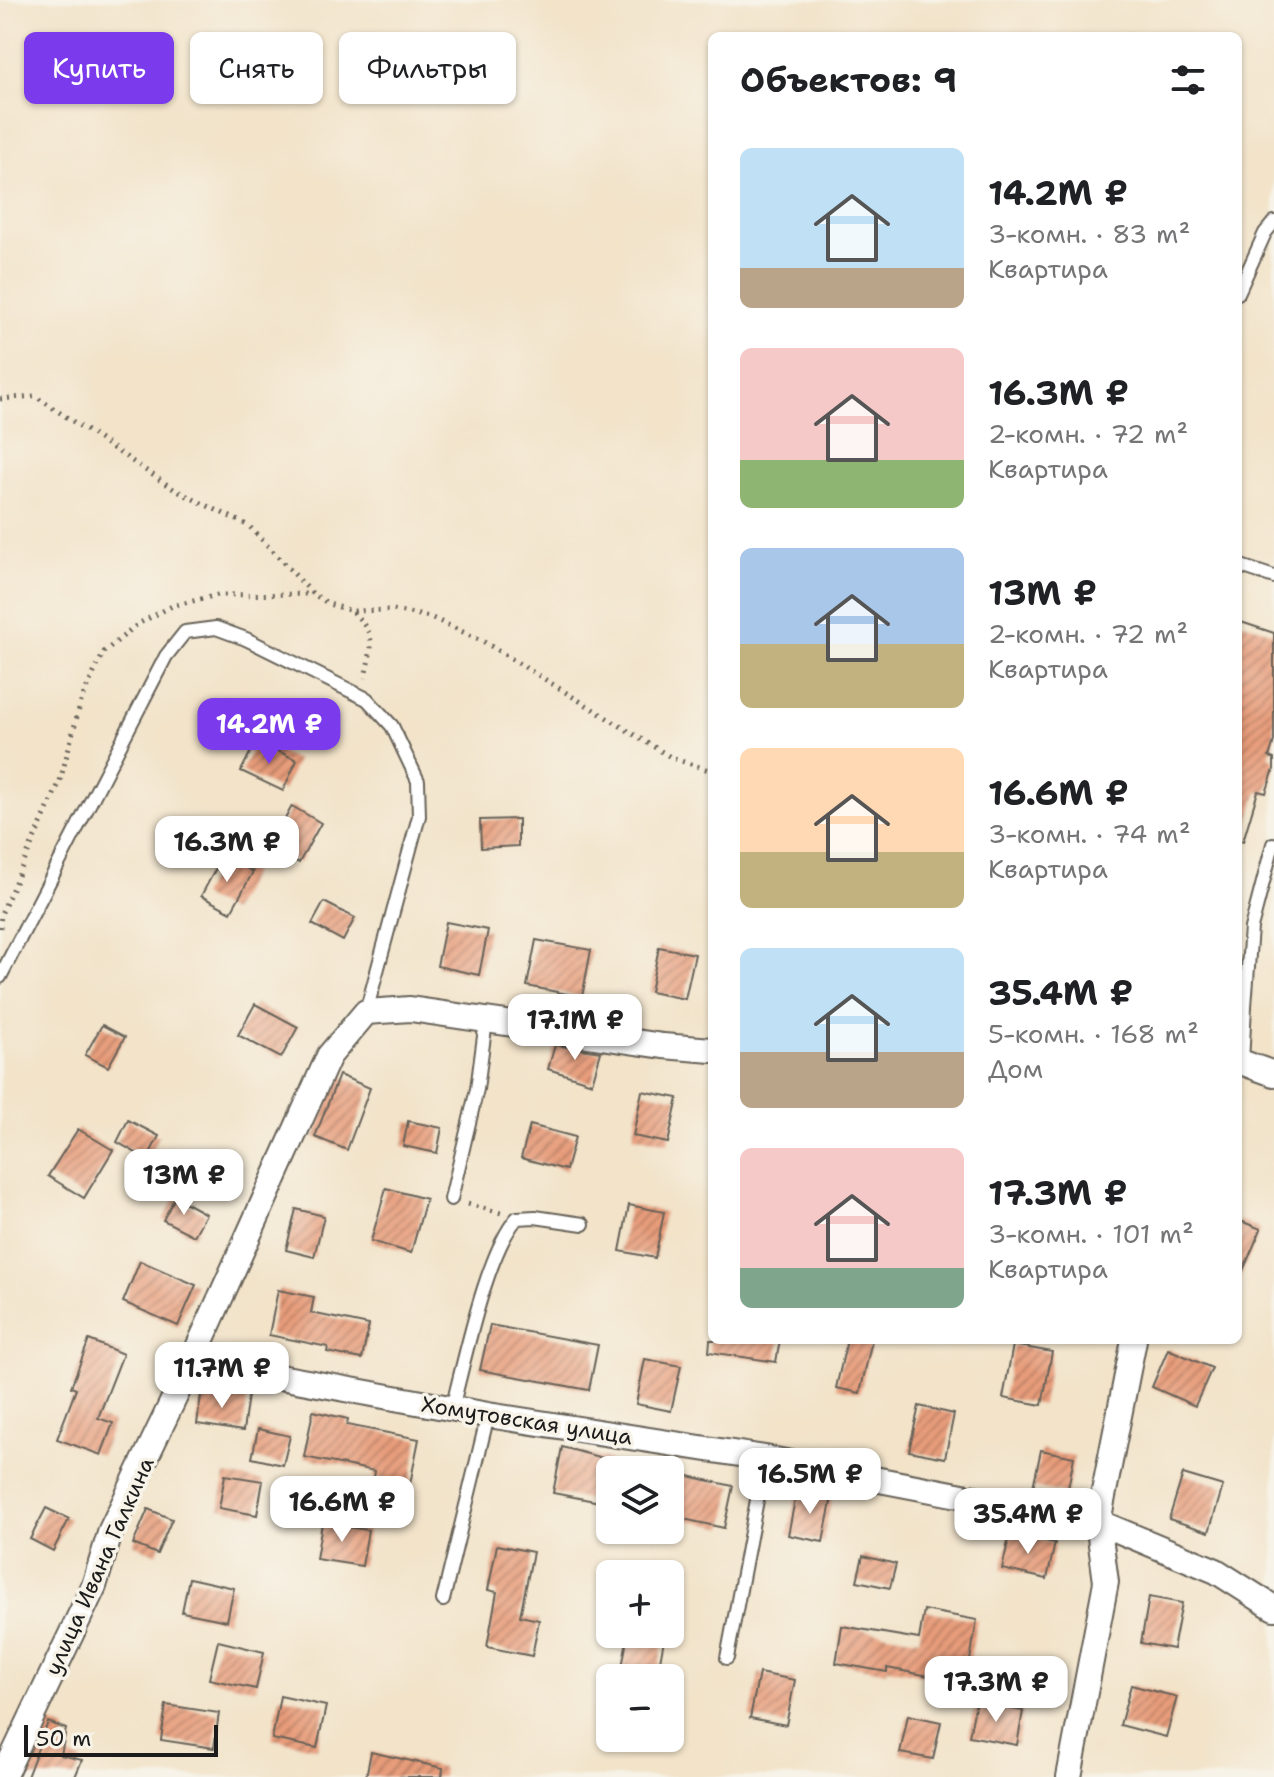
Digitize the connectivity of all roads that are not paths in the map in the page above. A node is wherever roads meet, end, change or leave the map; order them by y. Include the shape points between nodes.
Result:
1 (1274, 222) edge
2 (1242, 284) edge
3 (1242, 566) edge
4 (1274, 577) edge
5 (1273, 844) edge
6 (0, 977) edge
7 (1242, 1005) edge
8 (366, 1012) junction
9 (486, 1021) junction
10 (708, 1050) edge
11 (1242, 1063) edge
12 (1274, 1074) edge
13 (451, 1199) road end
14 (583, 1224) dead end
15 (1133, 1344) edge
16 (192, 1361) junction
17 (452, 1408) junction
18 (488, 1415) junction
19 (765, 1458) junction
20 (1098, 1522) junction
21 (443, 1600) dead end
22 (1274, 1608) edge
23 (727, 1658) dead end
24 (3, 1777) edge
25 (1069, 1777) edge

1 - 2 lane
3 - 4 lane
5 - 7 lane via 1251,928
6 - 8 lane via 166,656 185,632 216,628 367,699 392,726 418,781 419,816
8 - 9 street via 410,1009
8 - 16 street, улица Ивана Галкина via 329,1056
9 - 10 street
9 - 13 lane via 477,1089
11 - 12 street
14 - 17 lane via 517,1218 506,1231
15 - 20 street
16 - 17 street, Хомутовская улица
16 - 24 street, улица Ивана Галкина
17 - 18 street, Хомутовская улица
18 - 19 street, Хомутовская улица
18 - 21 lane
19 - 20 street, Хомутовская улица
19 - 23 lane
20 - 22 street, Хомутовская улица via 1216,1571
20 - 25 street via 1106,1582

